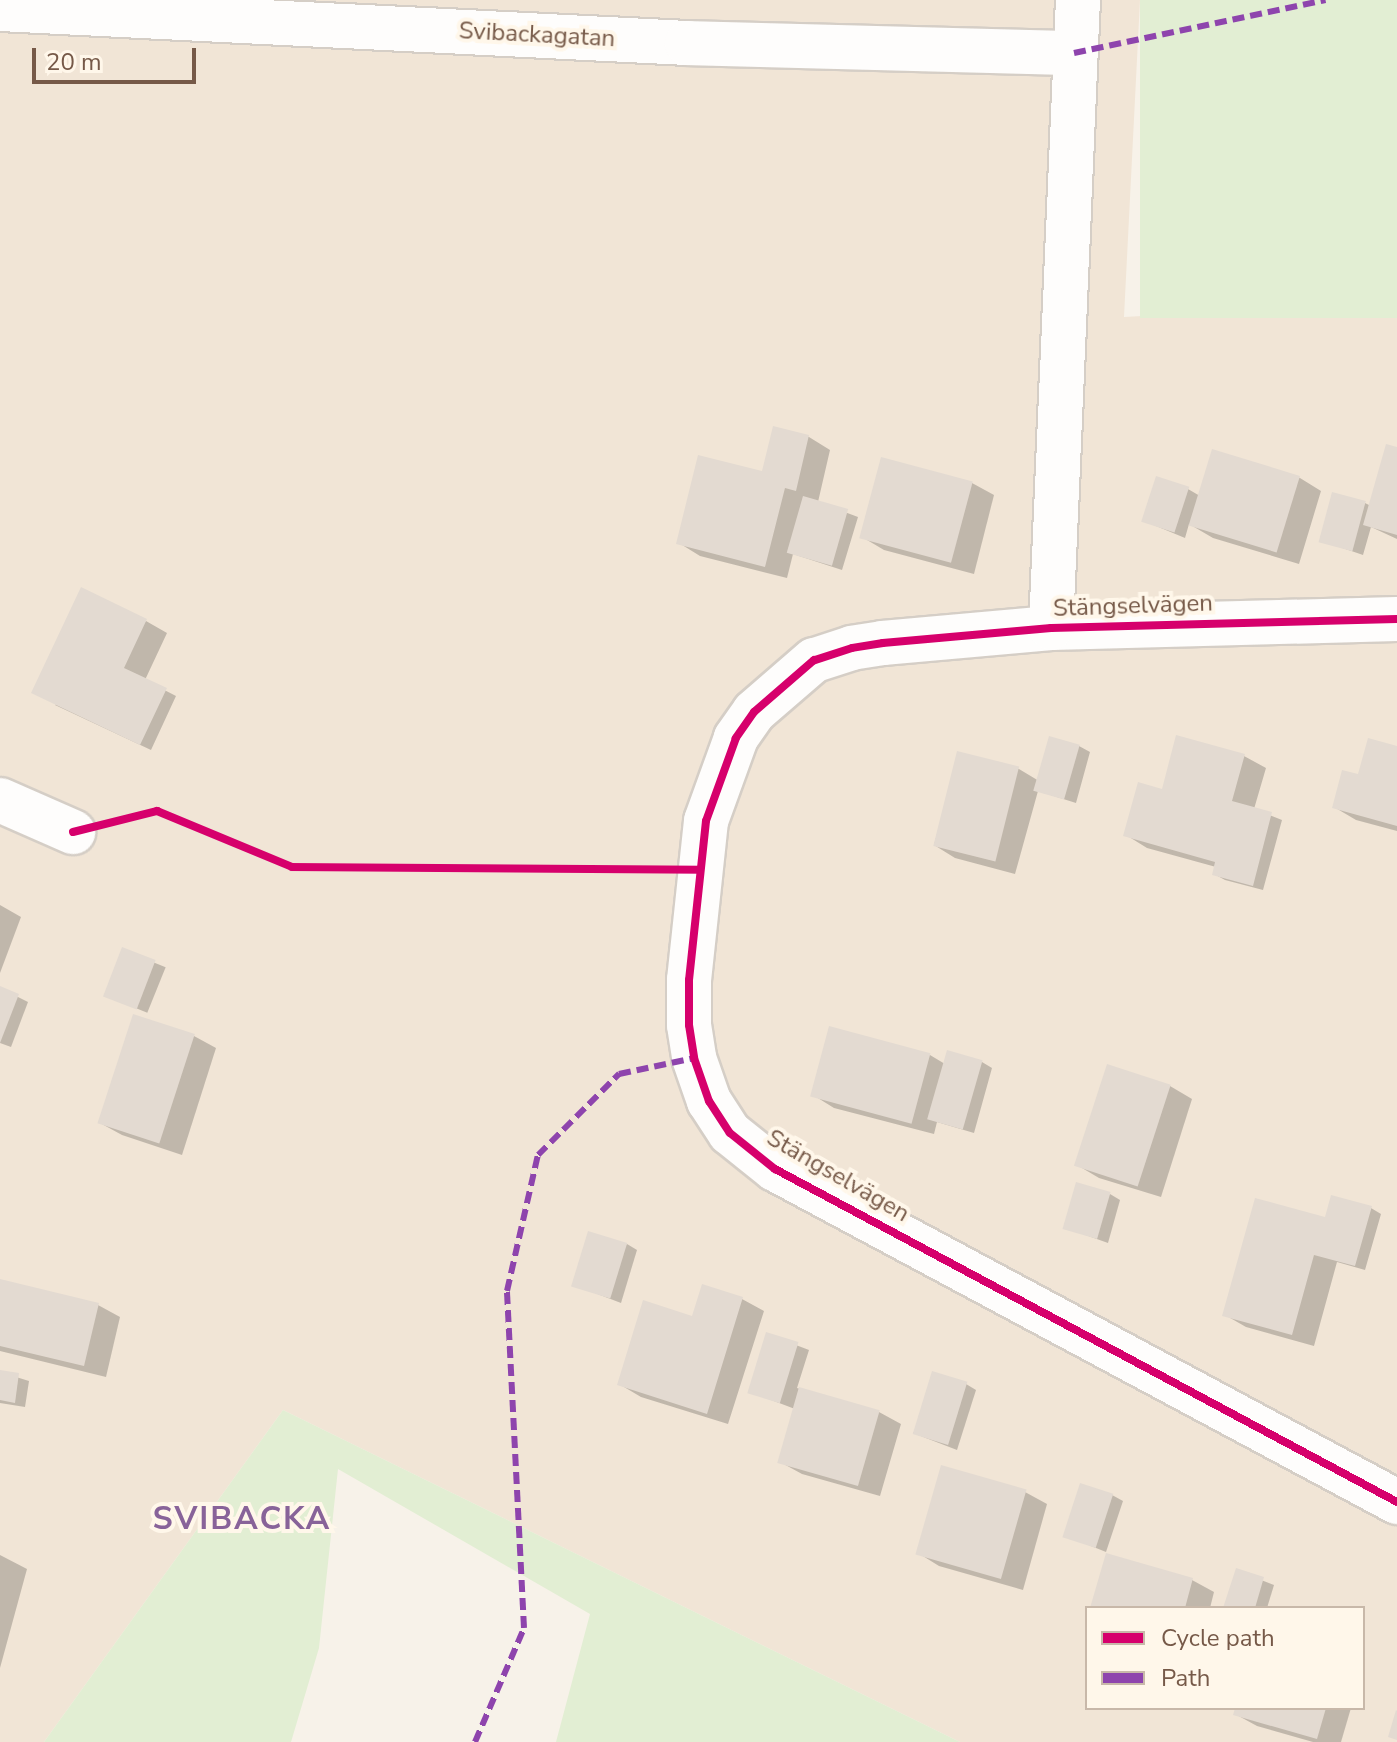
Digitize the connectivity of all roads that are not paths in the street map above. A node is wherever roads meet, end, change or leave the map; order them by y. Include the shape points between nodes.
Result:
1 (1078, 0) edge
2 (0, 9) edge
3 (1074, 53) junction
4 (1397, 619) edge
5 (1051, 628) junction
6 (0, 800) edge
7 (73, 832) dead end
8 (1397, 1502) edge

1 - 3 street, Stängselvägen
2 - 3 street, Svibackagatan via 687,43
3 - 5 street, Stängselvägen
4 - 5 street, Stängselvägen
5 - 8 street, Stängselvägen via 852,648 814,660 754,712 736,738 706,821 699,870 689,1025 709,1101 730,1133 775,1169
6 - 7 street

